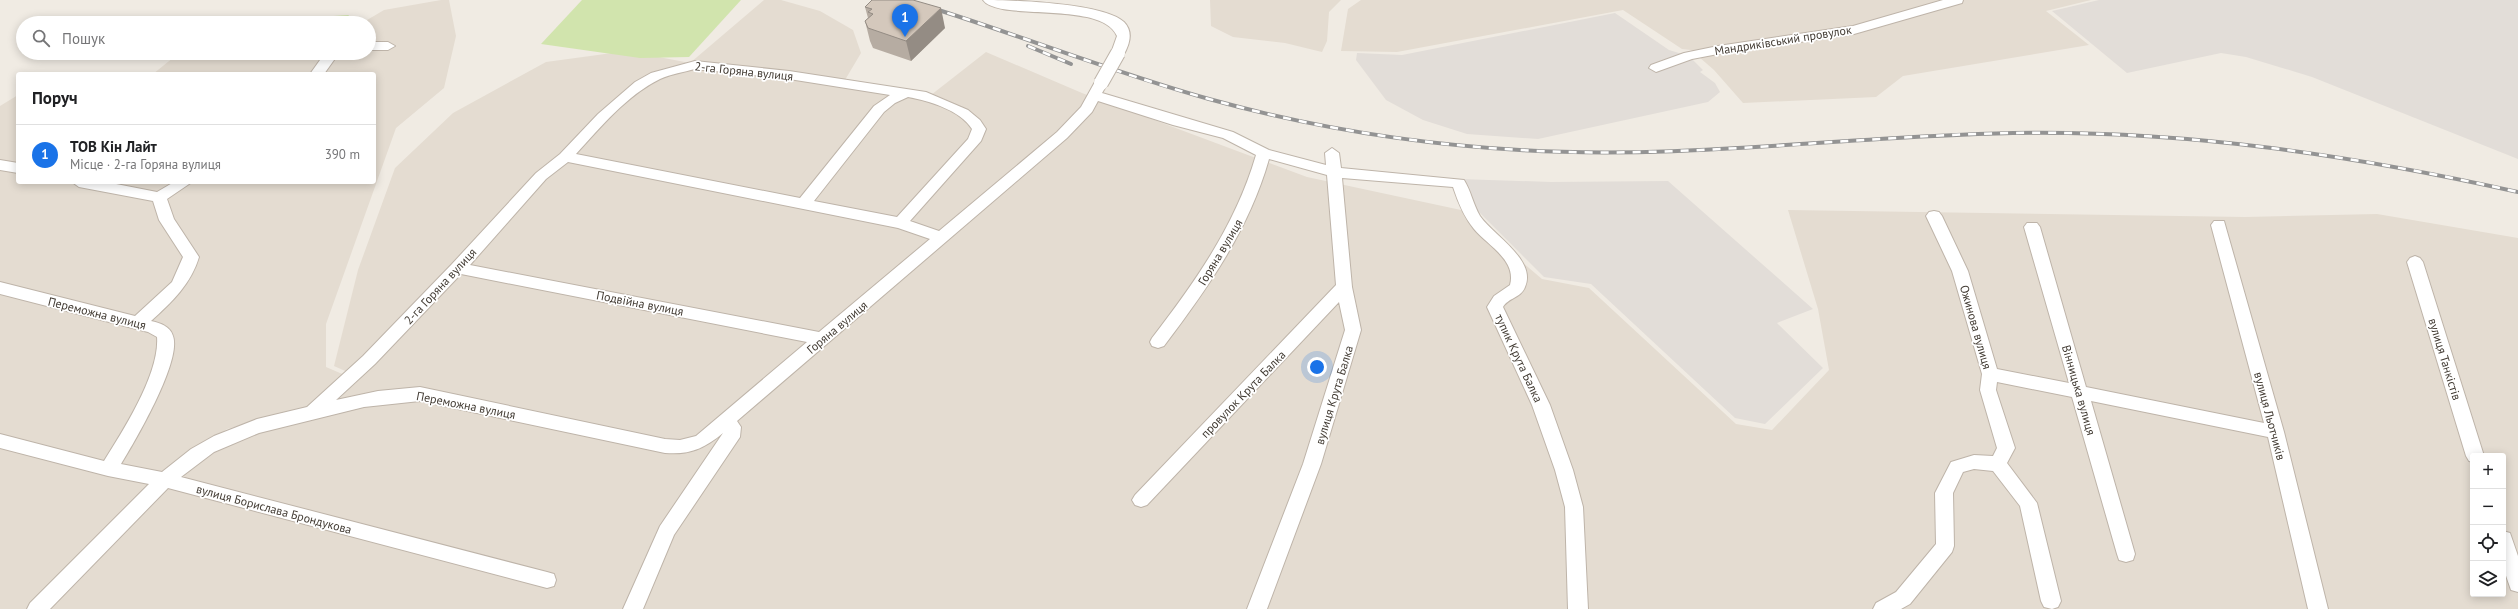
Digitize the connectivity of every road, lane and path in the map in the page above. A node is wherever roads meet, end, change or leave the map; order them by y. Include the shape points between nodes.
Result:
1 (989, 0) edge
2 (1957, 0) edge
3 (376, 46) edge
4 (388, 46) dead end
5 (327, 60) edge
6 (1656, 68) dead end
7 (318, 72) edge
8 (1097, 89) junction
9 (906, 93) junction
10 (1264, 153) junction
11 (1332, 153) dead end
12 (565, 158) junction
13 (0, 164) edge
14 (16, 168) edge
15 (1332, 172) junction
16 (91, 184) edge
17 (182, 184) edge
18 (159, 197) junction
19 (804, 204) junction
20 (1934, 216) dead end
21 (900, 223) junction
22 (2219, 225) dead end
23 (2032, 226) dead end
24 (944, 238) junction
25 (2414, 262) dead end
26 (458, 268) junction
27 (1344, 287) junction
28 (0, 288) edge
29 (138, 323) junction
30 (822, 339) junction
31 (1158, 342) dead end
32 (1990, 374) junction
33 (2080, 392) junction
34 (312, 412) junction
35 (727, 422) junction
36 (2275, 432) junction
37 (0, 441) edge
38 (2475, 453) edge
39 (1998, 464) junction
40 (108, 469) junction
41 (165, 480) junction
42 (1141, 500) dead end
43 (2506, 548) edge
44 (2126, 554) dead end
45 (547, 580) dead end
46 (2518, 584) edge
47 (2051, 601) dead end
48 (37, 609) edge
49 (633, 609) edge
50 (1257, 609) edge
51 (1578, 609) edge
52 (1883, 609) edge
53 (2318, 609) edge

1 - 8 street, Горяна вулиця, bridge via 1016,6 1074,7 1110,15 1121,25 1124,37 1118,53
2 - 6 street, Мандриківський провулок via 1854,30 1718,50 1689,56
3 - 4 street
5 - 7 street
8 - 10 street via 1133,106 1178,122 1228,135
8 - 24 street, Горяна вулиця via 1076,123
9 - 12 street, 2-га Горяна вулиця via 789,75 695,65 682,67 640,85 603,117
9 - 19 street via 890,100 879,109
9 - 21 street, 2-га Горяна вулиця via 926,96 946,104 971,119 979,129 974,141
10 - 15 street
10 - 31 street, Горяна вулиця via 1258,181 1246,211 1195,294
11 - 15 street
12 - 19 street
12 - 26 street, 2-га Горяна вулиця via 541,176
13 - 14 street
15 - 27 street, вулиця Крута Балка
15 - 51 street, тупик Крута Балка via 1459,183 1479,225 1508,253 1515,265 1519,276 1517,288 1513,294 1499,300 1495,307 1538,398 1564,470 1574,507
16 - 18 street
17 - 18 street
18 - 29 street via 167,220 191,257 188,270 176,288
19 - 21 street
20 - 32 street, Ожинова вулиця via 1960,271
21 - 24 street
22 - 36 street, вулиця Льотчиків
23 - 33 street, Вінницька вулиця
24 - 30 street, Горяна вулиця
25 - 38 street, вулиця Танкістів
26 - 30 street, Подвійна вулиця
26 - 34 street, 2-га Горяна вулиця via 369,360
27 - 42 street, провулок Крута Балка
27 - 50 street, вулиця Крута Балка via 1353,330 1346,357 1312,464
28 - 29 street, Переможна вулиця
29 - 40 street, Переможна вулиця via 157,329 165,336 167,346 158,373 124,446
30 - 35 street, Горяна вулиця
32 - 33 street
32 - 39 street, Ожинова вулиця via 1988,390 2006,448
33 - 36 street
33 - 44 street, Вінницька вулиця
34 - 35 street, Переможна вулиця via 397,394 420,394 646,443 680,448 702,441
34 - 41 street, Переможна вулиця via 233,434 207,448
35 - 49 street via 732,427 731,437 667,531
36 - 53 street, вулиця Льотчиків
37 - 40 street, вулиця Борислава Брондукова
39 - 47 street via 2028,503
39 - 52 street via 1974,462 1957,467 1944,493 1944,546 1902,598
40 - 41 street, вулиця Борислава Брондукова
41 - 45 street, вулиця Борислава Брондукова
41 - 48 street, Переможна вулиця
43 - 46 street

